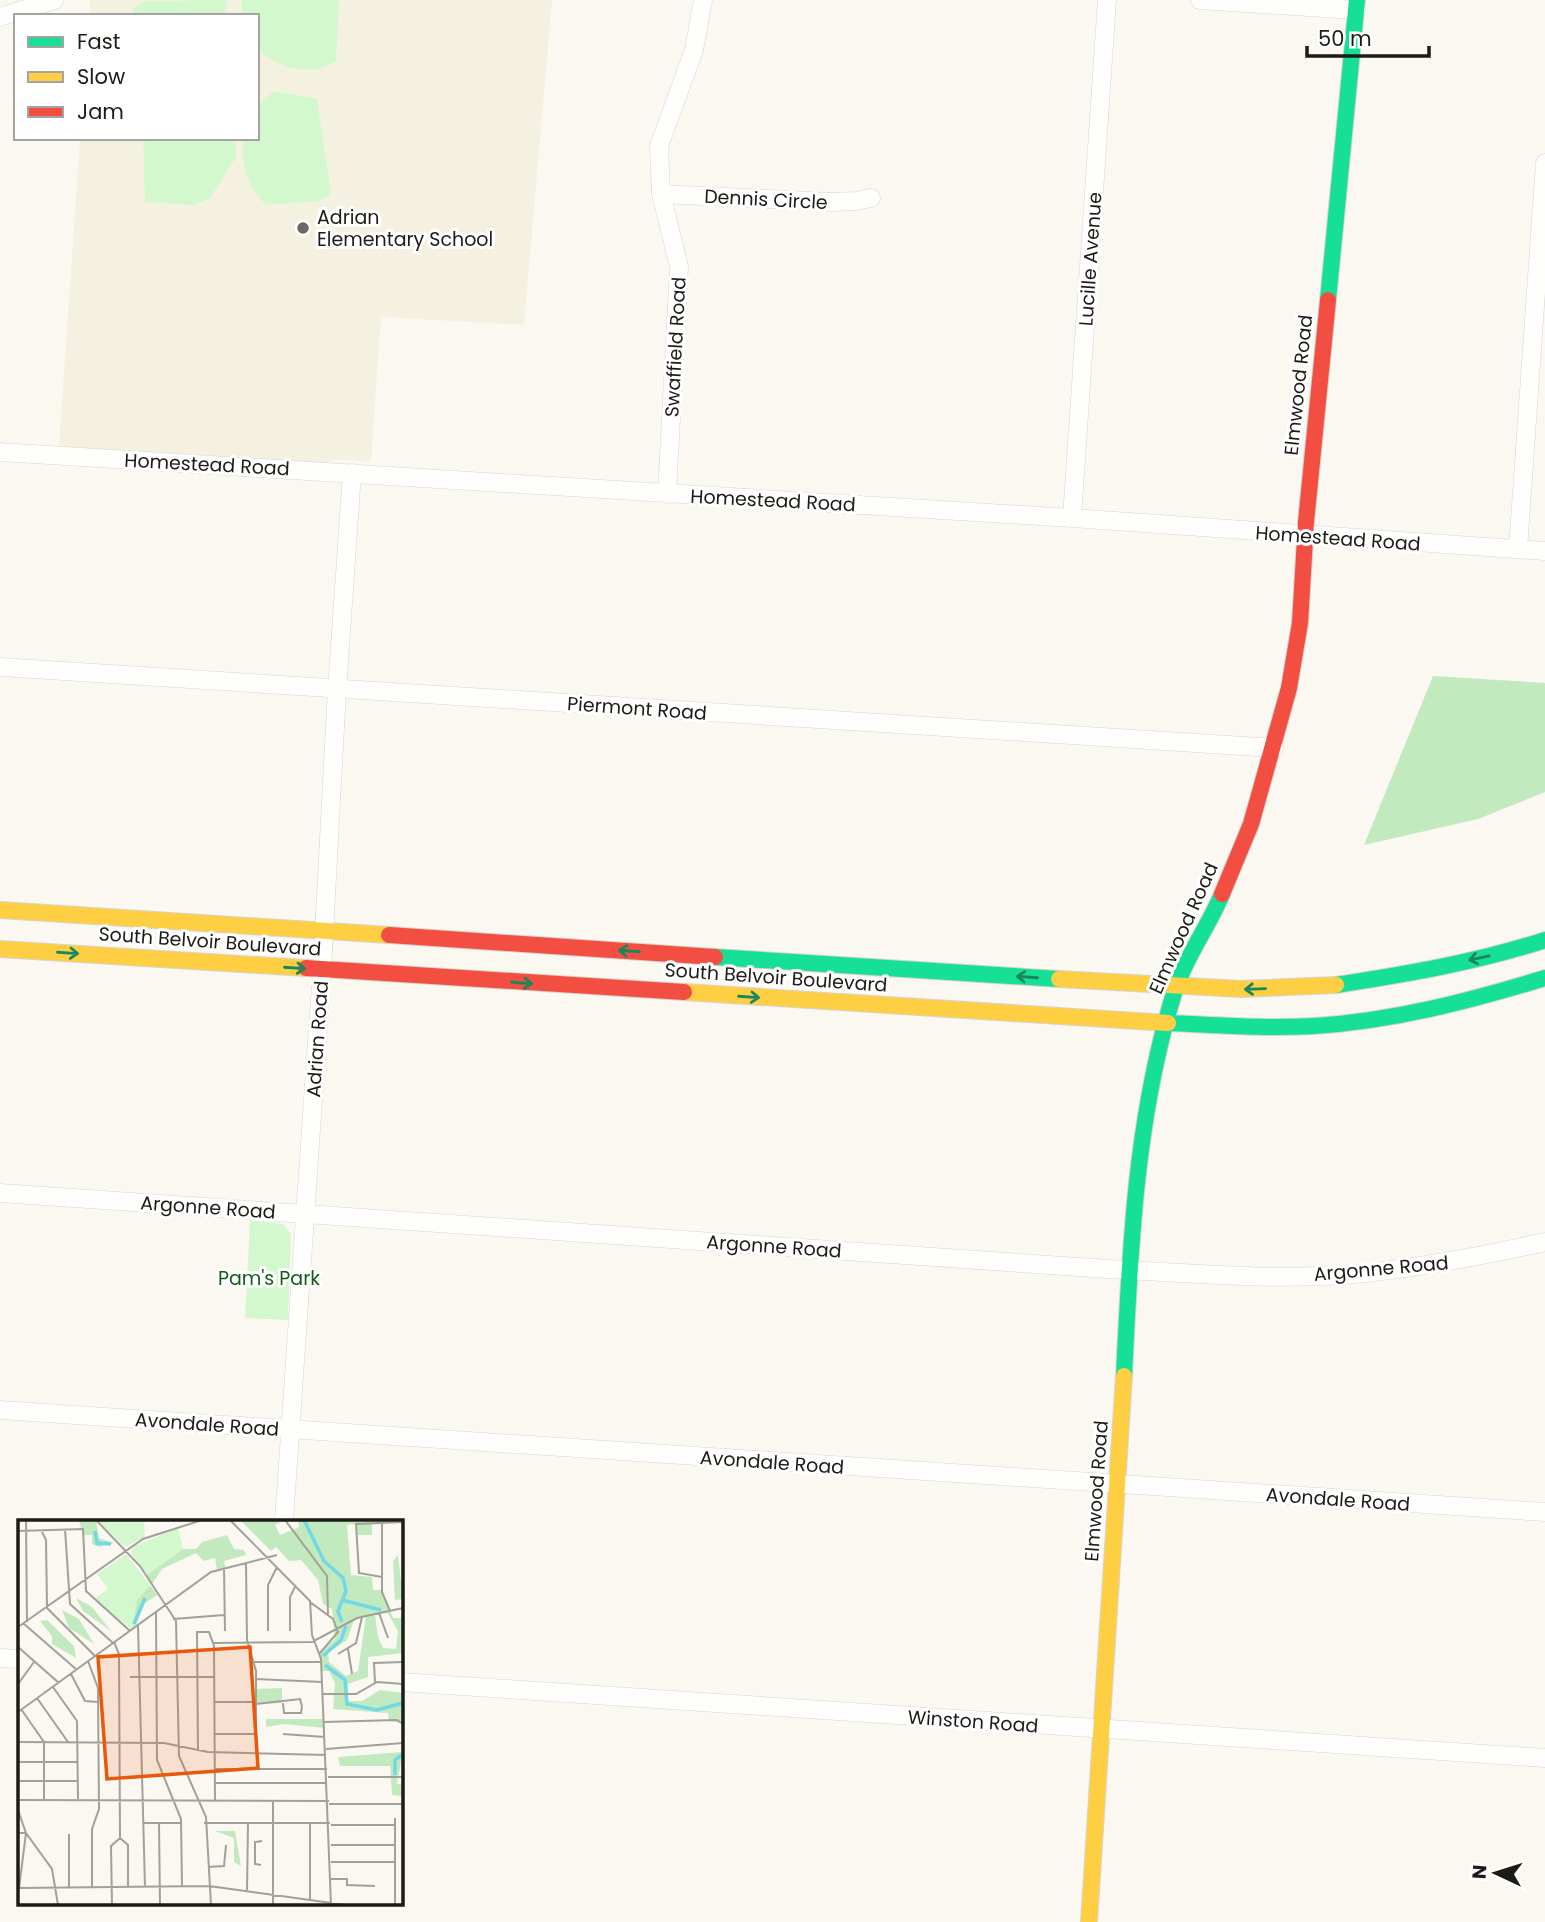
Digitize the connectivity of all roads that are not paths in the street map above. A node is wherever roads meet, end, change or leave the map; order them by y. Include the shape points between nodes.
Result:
1 (54, 0) edge
2 (703, 0) edge
3 (1107, 0) edge
4 (1200, 0) edge
5 (1356, 5) edge
6 (0, 17) edge
7 (1545, 163) edge
8 (661, 194) junction
9 (871, 198) dead end
10 (0, 452) edge
11 (352, 473) junction
12 (667, 494) junction
13 (1072, 518) junction
14 (1305, 536) junction
15 (1518, 549) junction
16 (1545, 551) edge
17 (0, 667) edge
18 (337, 690) junction
19 (1274, 748) junction
20 (0, 910) edge
21 (324, 931) junction
22 (1545, 940) edge
23 (0, 949) edge
24 (322, 970) junction
25 (1545, 978) edge
26 (1176, 987) junction
27 (1166, 1023) junction
28 (0, 1194) edge
29 (304, 1213) junction
30 (1545, 1241) edge
31 (1129, 1270) junction
32 (0, 1410) edge
33 (292, 1429) junction
34 (1118, 1485) junction
35 (1545, 1512) edge
36 (284, 1520) edge
37 (0, 1658) edge
38 (18, 1659) edge
39 (402, 1682) edge
40 (1101, 1730) junction
41 (1545, 1758) edge
42 (1089, 1922) edge

1 - 6 street
2 - 8 street, Swaffield Road via 694,50 659,145
3 - 13 street, Lucille Avenue
4 - 5 street
5 - 14 street, Elmwood Road
7 - 15 street
8 - 9 street, Dennis Circle via 833,202
8 - 12 street, Swaffield Road via 680,278
10 - 11 street, Homestead Road
11 - 12 street, Homestead Road
11 - 18 street, Adrian Road
12 - 13 street, Homestead Road
13 - 14 street, Homestead Road
14 - 15 street, Homestead Road
14 - 19 street, Elmwood Road via 1300,623
15 - 16 street, Homestead Road
17 - 18 street, Piermont Road
18 - 19 street, Piermont Road
18 - 21 street, Adrian Road
19 - 26 street, Elmwood Road via 1220,901
20 - 21 street, South Belvoir Boulevard
21 - 24 street, Adrian Road
26 -> 21 street, South Belvoir Boulevard
22 -> 26 street, South Belvoir Boulevard via 1396,976 1322,987
23 -> 24 street, South Belvoir Boulevard
24 -> 27 street, South Belvoir Boulevard
24 - 29 street, Adrian Road
25 - 27 street, South Belvoir Boulevard via 1494,994 1375,1019 1315,1026
26 - 27 street, Elmwood Road
27 - 31 street, Elmwood Road via 1147,1111
28 - 29 street, Argonne Road
29 - 31 street, Argonne Road
29 - 33 street, Adrian Road
30 - 31 street, Argonne Road via 1459,1261 1353,1274
31 - 34 street, Elmwood Road
32 - 33 street, Avondale Road
33 - 34 street, Avondale Road
33 - 36 street, Adrian Road
34 - 35 street, Avondale Road
34 - 40 street, Elmwood Road
37 - 38 street
39 - 40 street, Winston Road
40 - 41 street, Winston Road
40 - 42 street, Elmwood Road

